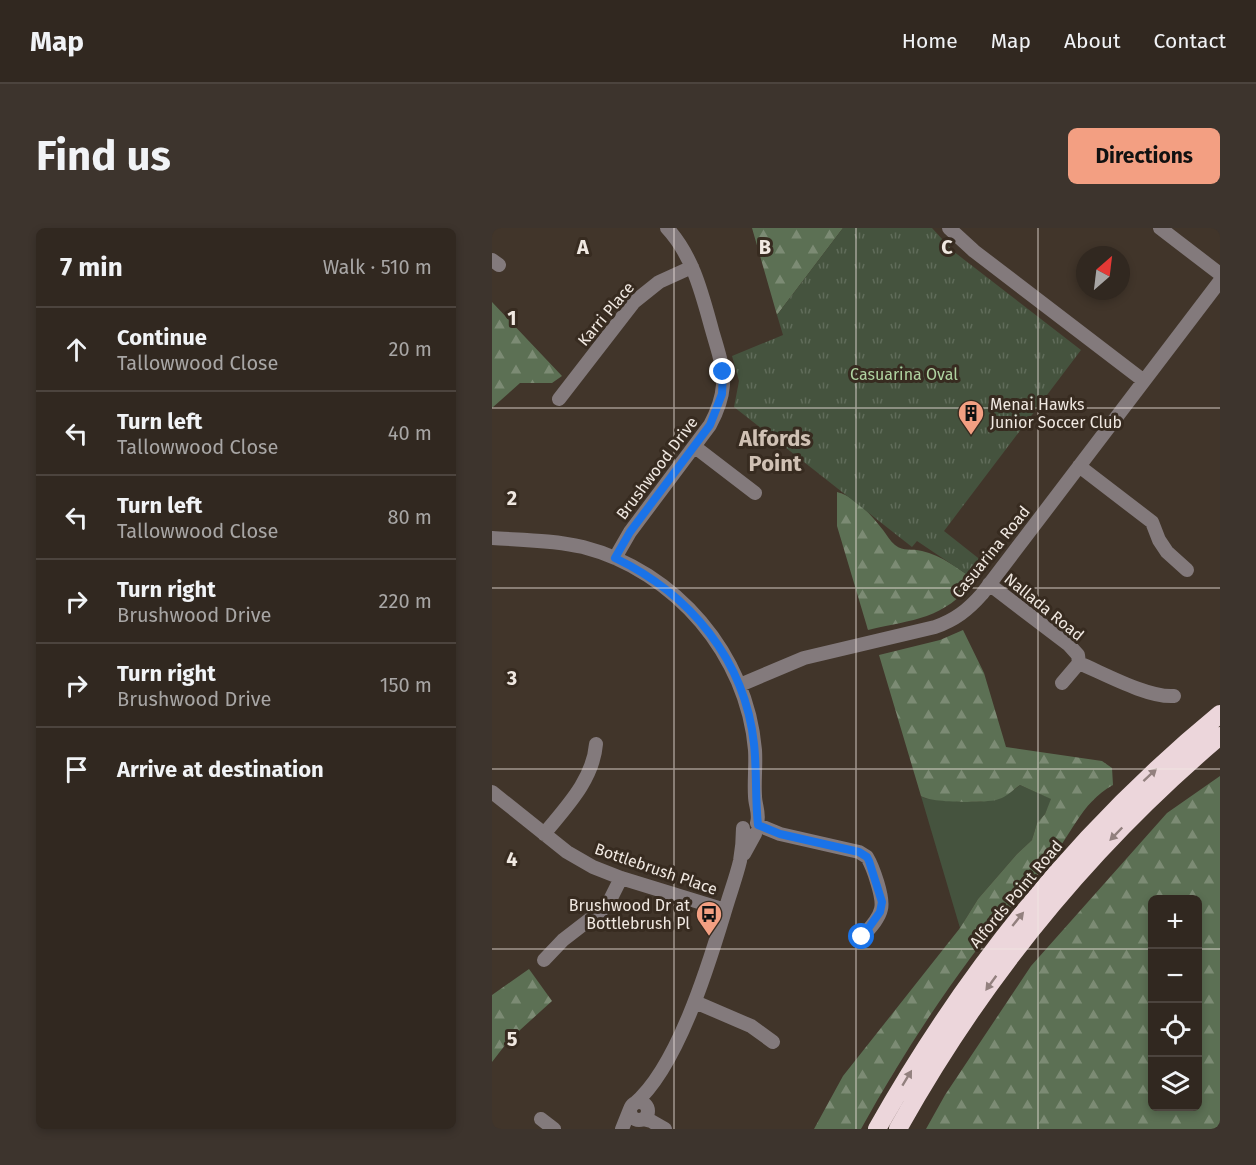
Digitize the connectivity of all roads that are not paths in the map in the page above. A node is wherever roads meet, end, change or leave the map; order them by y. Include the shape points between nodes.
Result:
1 (668, 228) edge
2 (949, 228) edge
3 (1160, 228) edge
4 (692, 267) junction
5 (1220, 274) edge
6 (1220, 281) edge
7 (1144, 381) junction
8 (559, 399) dead end
9 (695, 447) junction
10 (1079, 466) junction
11 (754, 492) dead end
12 (492, 538) edge
13 (615, 558) junction
14 (1187, 570) dead end
15 (989, 584) junction
16 (1079, 663) junction
17 (1062, 683) dead end
18 (740, 685) junction
19 (1174, 696) dead end
20 (1220, 714) edge
21 (1220, 736) edge
22 (596, 744) dead end
23 (492, 792) edge
24 (753, 828) junction
25 (544, 834) junction
26 (621, 878) junction
27 (726, 910) junction
28 (862, 937) dead end
29 (544, 960) dead end
30 (695, 1002) junction
31 (773, 1042) dead end
32 (640, 1112) junction
33 (541, 1119) dead end
34 (663, 1128) edge
35 (554, 1129) edge
36 (622, 1129) edge
37 (627, 1129) edge
38 (877, 1129) edge
39 (898, 1129) edge

1 - 4 street, Brushwood Drive
2 - 7 street
3 - 5 street
4 - 8 street, Karri Place via 659,282 634,302
4 - 9 street, Brushwood Drive via 718,352 723,384 716,415
6 - 7 street, Casuarina Road
7 - 10 street, Casuarina Road
9 - 11 street
9 - 13 street, Brushwood Drive via 630,532
10 - 14 street via 1152,522 1167,552
10 - 15 street, Casuarina Road
12 - 13 street via 566,544
13 - 18 street via 660,584 693,614 717,642
15 - 16 street, Nallada Road via 1069,645 1078,655
15 - 18 street, Casuarina Road via 964,612 944,624 804,658
16 - 17 street
16 - 19 street, Nallada Road via 1135,687
18 - 24 street via 754,744
38 -> 20 highway, Alfords Point Road via 943,1021 1027,907 1124,801
21 -> 39 highway via 1122,827 1040,919 959,1028
22 - 25 street via 587,778
23 - 25 street, Bottlebrush Place
24 - 27 street
24 - 28 street via 867,857 882,908
25 - 26 street, Bottlebrush Place via 580,860
26 - 27 street, Bottlebrush Place
26 - 29 street via 608,906 563,940
27 - 30 street
30 - 31 street via 743,1022
30 - 32 street
32 - 34 street
32 - 36 street
32 - 37 street
33 - 35 street

